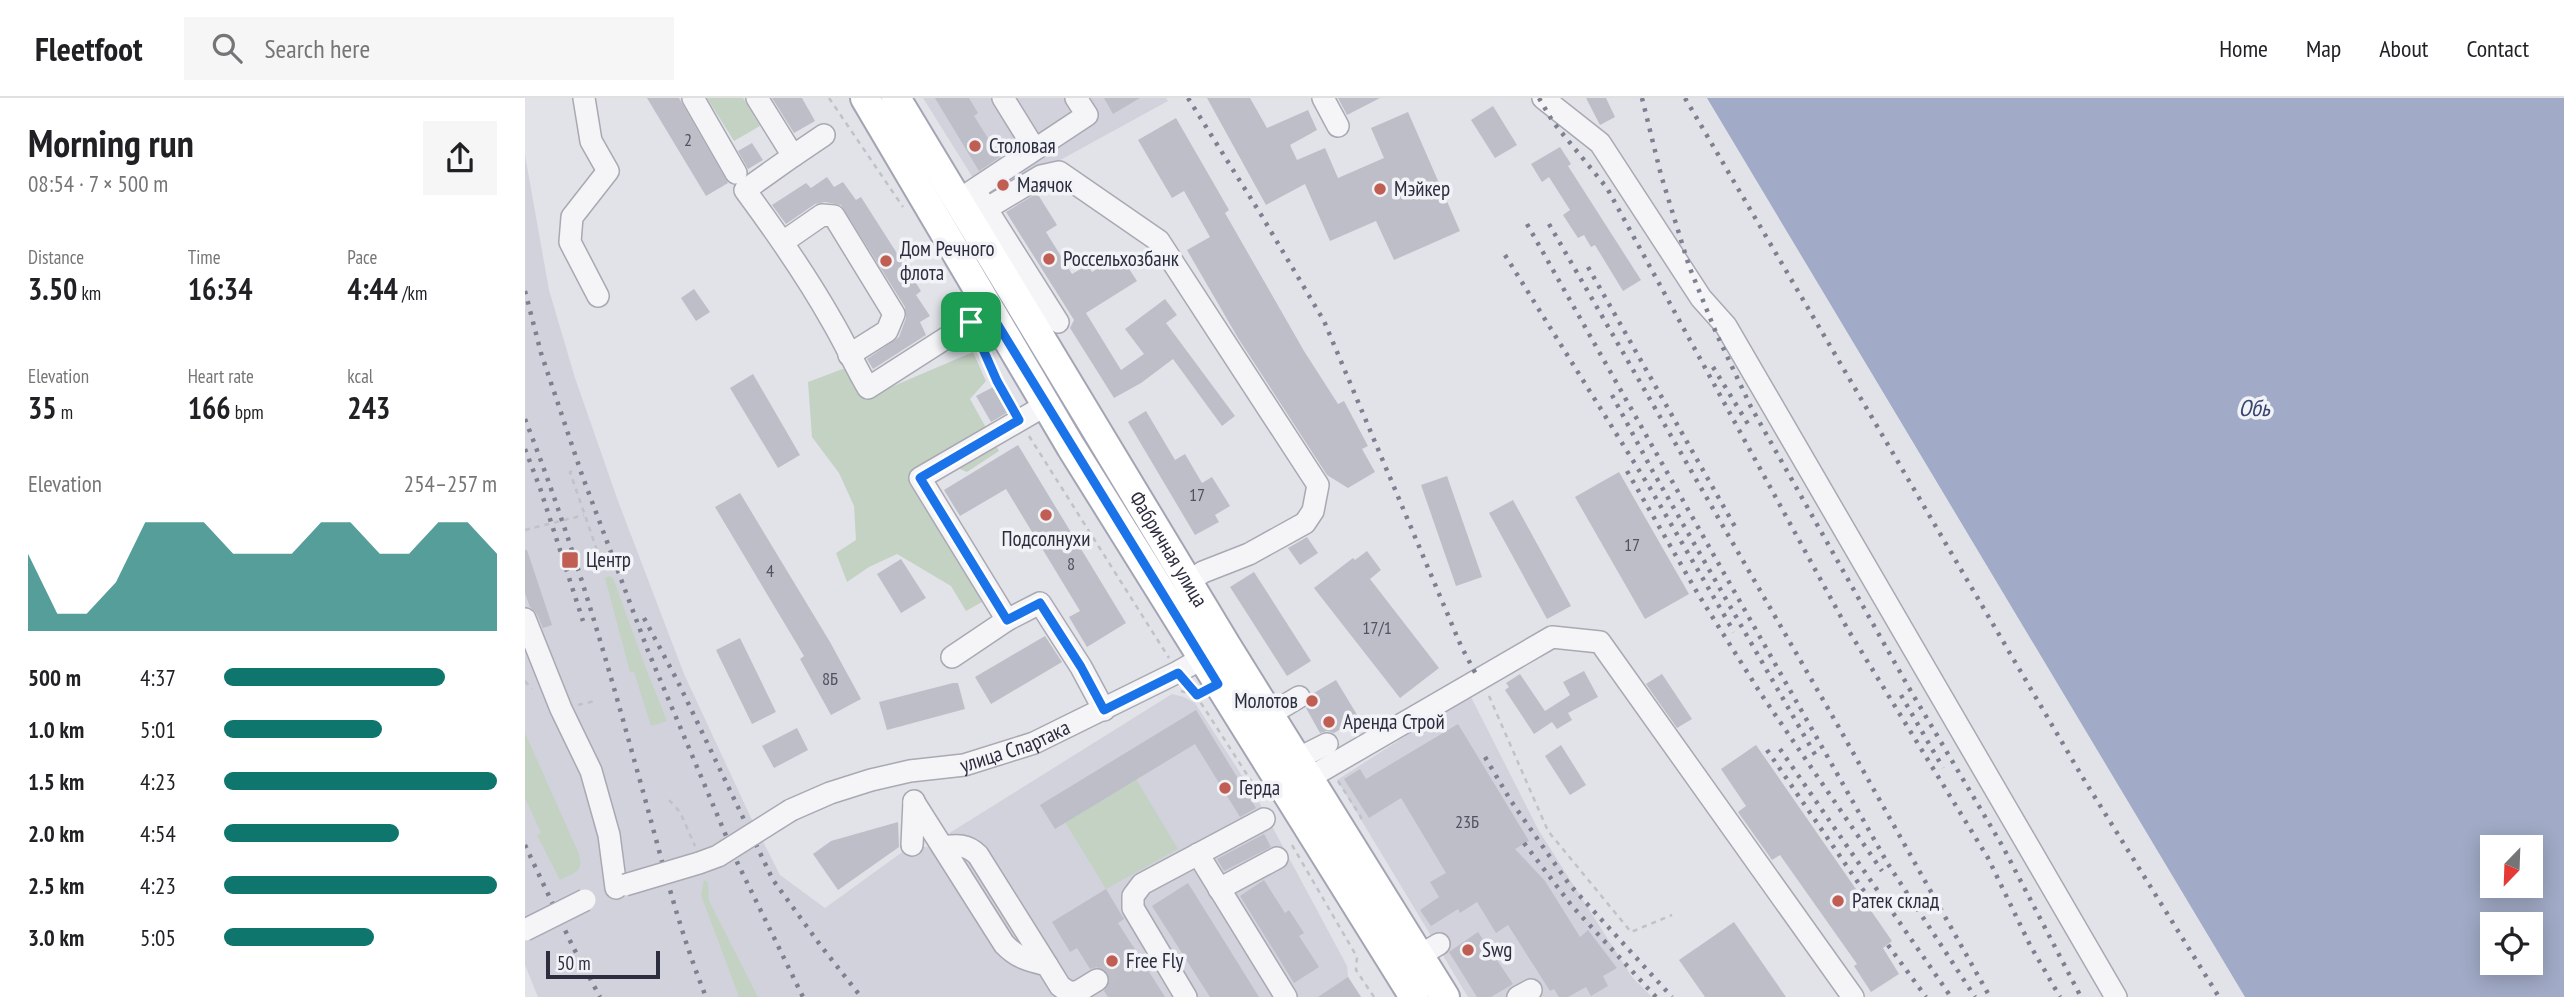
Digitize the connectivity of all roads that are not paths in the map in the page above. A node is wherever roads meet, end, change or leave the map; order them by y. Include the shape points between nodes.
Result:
1 (584, 98) edge
2 (693, 98) edge
3 (757, 98) edge
4 (865, 98) edge
5 (896, 98) edge
6 (1003, 98) edge
7 (1076, 98) edge
8 (1322, 98) edge
9 (1543, 98) edge
10 (1338, 126) dead end
11 (824, 135) dead end
12 (1034, 148) junction
13 (793, 156) junction
14 (736, 173) dead end
15 (966, 195) junction
16 (986, 209) junction
17 (783, 242) junction
18 (598, 296) dead end
19 (982, 320) junction
20 (1058, 322) dead end
21 (849, 355) junction
22 (1046, 405) junction
23 (1188, 582) junction
24 (525, 619) edge
25 (1007, 620) junction
26 (1214, 651) junction
27 (952, 657) dead end
28 (1299, 697) dead end
29 (1104, 710) junction
30 (1269, 715) junction
31 (1327, 744) dead end
32 (1303, 769) junction
33 (910, 771) junction
34 (914, 802) junction
35 (1265, 812) road end
36 (912, 845) dead end
37 (1198, 854) junction
38 (1277, 858) dead end
39 (621, 887) junction
40 (1219, 888) junction
41 (525, 930) edge
42 (1097, 980) tunnel mouth
43 (1186, 997) edge
44 (1286, 997) edge
45 (1414, 997) edge
46 (1445, 997) edge
47 (1853, 997) edge
48 (2116, 997) edge

1 - 18 street via 591,141 608,171 572,217 570,242
2 - 14 street
3 - 13 street
4 - 19 main road, Фабричная улица
5 - 15 main road, Фабричная улица
6 - 12 street
7 - 12 street via 1087,116
8 - 10 street
9 - 48 street via 1600,143 1701,298 1725,326
11 - 13 street
12 - 15 street
13 - 17 street via 745,190
15 - 16 street
15 - 23 main road, Фабричная улица
16 - 20 street
16 - 23 street via 1041,176 1059,172 1159,241 1318,485 1313,511 1305,523
17 - 21 street
17 - 21 street via 822,215 834,216 894,314 887,331
19 - 21 street via 868,387
19 - 22 main road, Фабричная улица
22 - 25 street via 920,478
22 - 26 main road, Фабричная улица
23 - 26 main road, Фабричная улица
24 - 39 street via 591,771
25 - 27 street
25 - 29 street via 1040,603
26 - 29 street, улица Спартака via 1176,681
26 - 30 main road, Фабричная улица
26 - 45 main road, Фабричная улица
28 - 30 street
29 - 33 street, улица Спартака via 1034,743 964,765
30 - 32 main road, Фабричная улица
31 - 32 street
32 - 46 main road, Фабричная улица
32 - 47 street via 1552,637 1601,642
33 - 34 street
33 - 39 street, улица Спартака, bridge via 830,793 791,810 717,856
34 - 36 street
34 - 42 street via 943,848 960,845 978,855 1061,986 1070,993
35 - 37 street
37 - 40 street
37 - 43 street via 1142,884 1132,901 1146,949
38 - 40 street
39 - 41 street, улица Спартака, bridge
40 - 44 street

